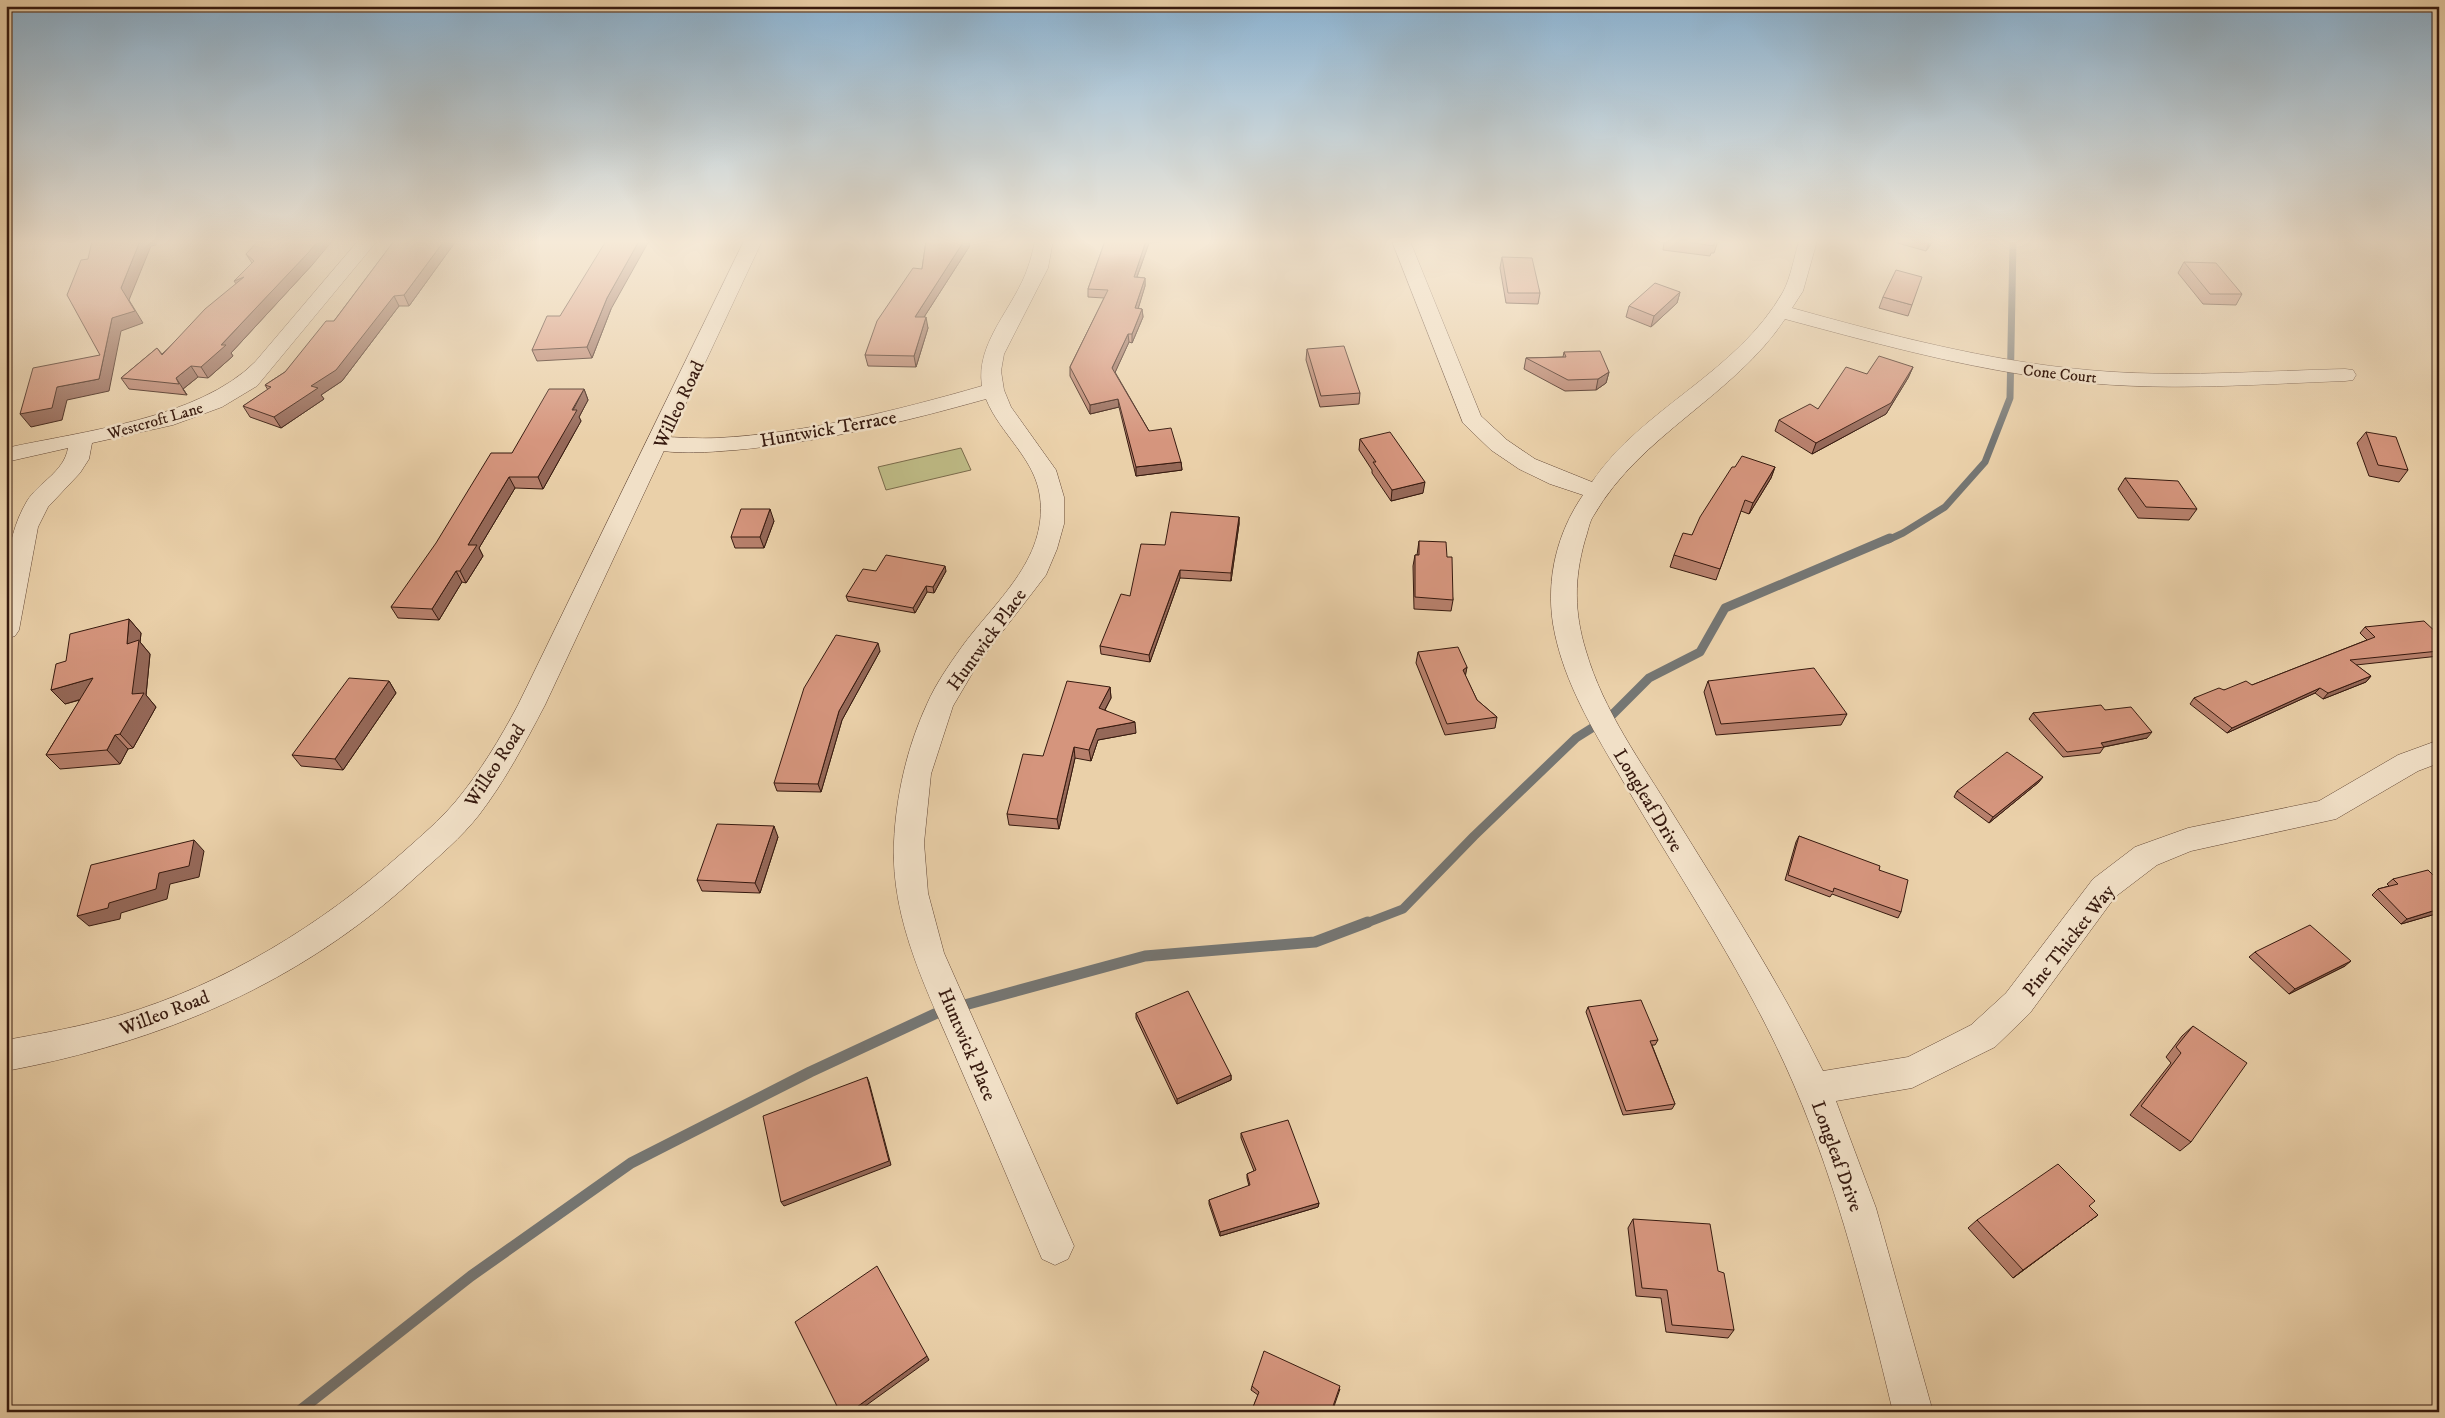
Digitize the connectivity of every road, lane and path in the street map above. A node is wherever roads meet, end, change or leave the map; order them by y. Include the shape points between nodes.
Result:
1 (313, 307) edge
2 (723, 307) edge
3 (1018, 307) edge
4 (1427, 307) edge
5 (1785, 307) edge
6 (1782, 312) junction
7 (2345, 375) dead end
8 (993, 390) junction
9 (81, 440) junction
10 (660, 444) junction
11 (36, 450) junction
12 (6, 456) edge
13 (6, 464) edge
14 (1594, 490) junction
15 (6, 630) edge
16 (2439, 751) edge
17 (6, 1056) edge
18 (1813, 1089) junction
19 (1055, 1246) dead end
20 (1913, 1412) edge

1 - 9 street, Westcroft Lane via 263,367 232,392 181,415
2 - 10 street, Willeo Road
3 - 8 street, Huntwick Place via 994,354 990,371
4 - 14 street via 1471,418 1490,440 1519,461 1558,480
5 - 6 street, Longleaf Drive
6 - 7 street, Cone Court via 1937,354 2055,374 2163,380
6 - 14 street, Longleaf Drive via 1750,349 1623,459
8 - 10 street, Huntwick Terrace via 866,424 780,439 723,444
8 - 19 street, Huntwick Place via 1000,407 1044,470 1052,497 1052,524 1033,575 970,655 940,705 917,774 909,842 913,893 928,953
9 - 11 street, Westcroft Lane
9 - 15 street, Westcroft Lane via 78,459 38,503 26,526
10 - 17 street, Willeo Road via 511,746 466,809 400,875 343,919 278,960 204,998 152,1019 77,1042
11 - 12 street, Westcroft Lane
11 - 13 street, Westcroft Lane
14 - 18 street, Longleaf Drive via 1575,526 1565,566 1564,610 1574,658 1602,722 1756,977
16 - 18 street, Pine Thicket Way via 2408,763 2326,811 2188,840 2146,856 2104,888 2018,1003 1984,1036 1912,1072
18 - 20 street, Longleaf Drive via 1846,1172 1874,1259

